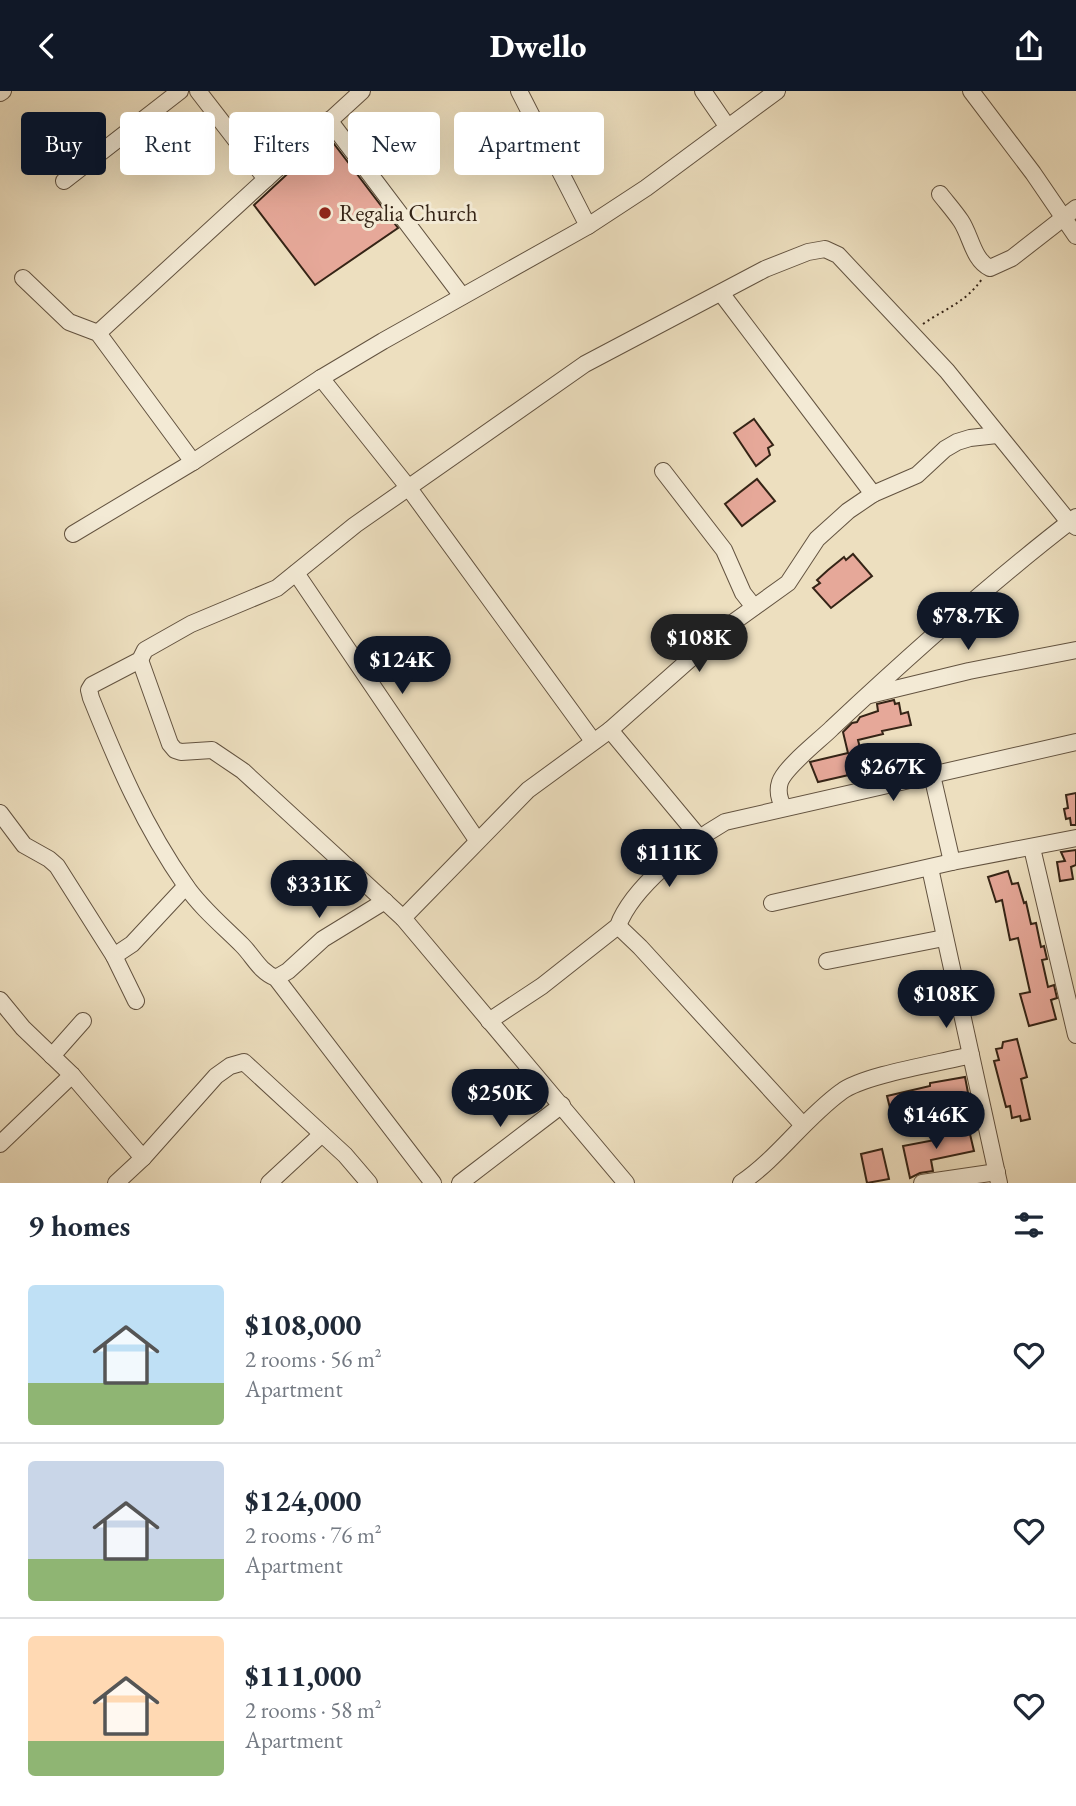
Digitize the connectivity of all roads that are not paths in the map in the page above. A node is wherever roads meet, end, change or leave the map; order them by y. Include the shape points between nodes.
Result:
1 (180, 91) edge
2 (198, 91) edge
3 (362, 91) edge
4 (519, 91) edge
5 (703, 91) edge
6 (777, 91) edge
7 (971, 91) edge
8 (334, 116) edge
9 (727, 126) junction
10 (334, 127) edge
11 (271, 175) edge
12 (267, 179) junction
13 (64, 181) dead end
14 (940, 194) dead end
15 (1070, 212) edge
16 (589, 226) junction
17 (1076, 236) edge
18 (23, 278) dead end
19 (721, 293) junction
20 (462, 296) junction
21 (99, 333) junction
22 (321, 378) junction
23 (997, 435) junction
24 (193, 463) junction
25 (663, 471) dead end
26 (408, 487) junction
27 (873, 494) junction
28 (1074, 522) edge
29 (73, 534) dead end
30 (296, 573) junction
31 (754, 607) junction
32 (1076, 650) edge
33 (140, 660) junction
34 (867, 695) junction
35 (610, 730) junction
36 (593, 741) junction
37 (1076, 742) edge
38 (932, 775) junction
39 (783, 808) junction
40 (0, 813) edge
41 (699, 837) junction
42 (1076, 838) edge
43 (477, 840) junction
44 (1032, 848) junction
45 (952, 862) junction
46 (930, 868) junction
47 (187, 886) junction
48 (385, 901) junction
49 (772, 903) dead end
50 (403, 918) junction
51 (618, 926) junction
52 (944, 938) junction
53 (114, 956) junction
54 (827, 961) dead end
55 (276, 978) junction
56 (0, 1000) edge
57 (136, 1001) dead end
58 (83, 1021) dead end
59 (489, 1021) junction
60 (1076, 1035) edge
61 (971, 1055) junction
62 (52, 1056) junction
63 (72, 1075) junction
64 (562, 1105) junction
65 (802, 1125) junction
66 (322, 1135) junction
67 (0, 1144) edge
68 (143, 1157) junction
69 (763, 1177) edge
70 (998, 1178) edge
71 (116, 1183) edge
72 (269, 1183) edge
73 (369, 1183) edge
74 (433, 1183) edge
75 (460, 1183) edge
76 (626, 1183) edge
77 (741, 1183) edge
78 (922, 1183) edge

1 - 13 street
2 - 12 street
3 - 8 street
4 - 16 street
5 - 9 street
6 - 9 street
7 - 15 street
9 - 16 street
10 - 20 street
11 - 12 street
12 - 21 street
14 - 15 street via 961,222 979,259 990,268 1012,258
15 - 17 street
16 - 20 street
18 - 21 street via 69,322
19 - 23 street via 808,252 825,249 838,255 974,403
19 - 26 street via 585,364
19 - 27 street
20 - 22 street
21 - 24 street
22 - 24 street
22 - 26 street
23 - 27 street via 957,442 917,475
23 - 28 street
24 - 29 street
25 - 31 street via 723,550
26 - 30 street
26 - 36 street
27 - 31 street via 817,539 788,583
28 - 34 street via 996,581
30 - 33 street via 263,595 154,644
30 - 43 street
31 - 35 street
32 - 34 street
33 - 47 street via 95,682 89,690 137,806
33 - 48 street via 175,750 218,753
34 - 39 street via 793,764 780,782
35 - 36 street
35 - 41 street
36 - 43 street via 528,790
37 - 38 street
38 - 39 street
38 - 45 street
39 - 41 street via 725,822
40 - 53 street via 24,845 57,866
41 - 51 street via 639,892
42 - 44 street
43 - 50 street
44 - 45 street
44 - 60 street
45 - 46 street
46 - 49 street
46 - 52 street
47 - 53 street via 132,944
47 - 55 street via 259,967
48 - 50 street
48 - 55 street via 323,939
50 - 59 street
51 - 59 street
51 - 65 street
52 - 54 street
52 - 61 street
53 - 57 street
55 - 74 street
56 - 62 street
58 - 62 street
59 - 64 street
61 - 65 street via 859,1082 841,1091
61 - 70 street
62 - 63 street
63 - 67 street
63 - 68 street
64 - 75 street
64 - 76 street
65 - 69 street
66 - 68 street via 243,1062 216,1076
66 - 72 street
66 - 73 street
68 - 71 street
69 - 77 street
70 - 78 street

